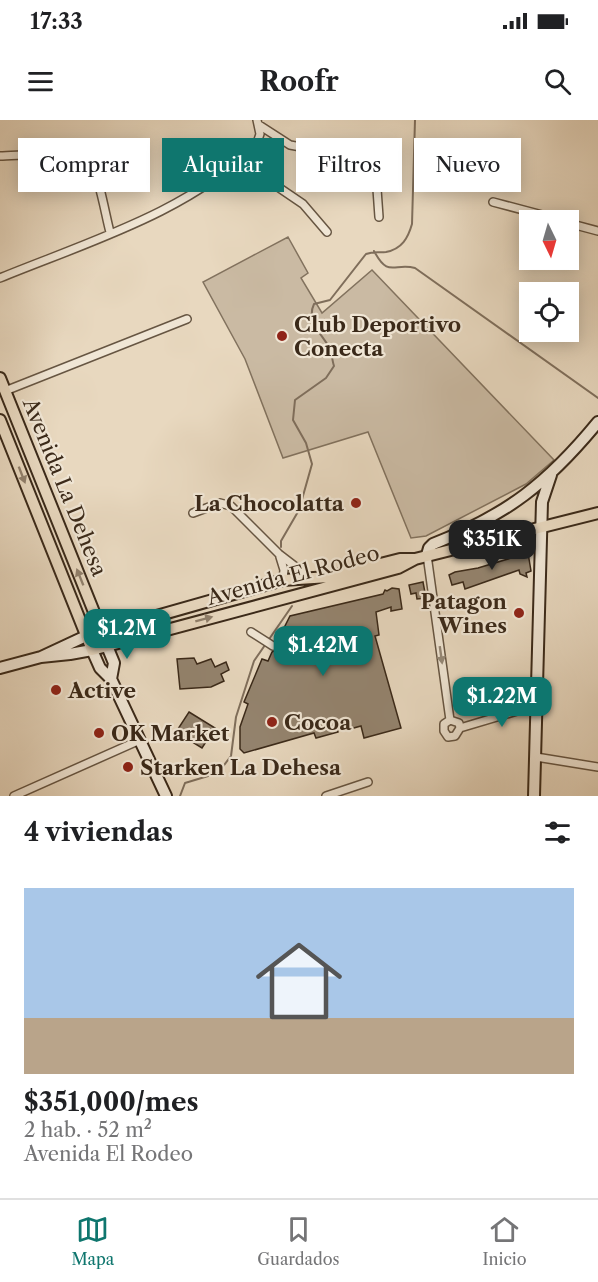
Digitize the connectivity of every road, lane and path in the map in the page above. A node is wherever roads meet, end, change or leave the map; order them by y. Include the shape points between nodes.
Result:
1 (258, 123) edge
2 (259, 138) edge
3 (0, 156) edge
4 (284, 191) edge
5 (196, 192) edge
6 (493, 202) dead end
7 (523, 210) edge
8 (379, 217) dead end
9 (579, 226) edge
10 (598, 231) edge
11 (110, 232) junction
12 (327, 232) dead end
13 (0, 278) edge
14 (188, 319) dead end
15 (0, 378) edge
16 (5, 391) junction
17 (0, 420) edge
18 (598, 422) edge
19 (551, 475) junction
20 (526, 496) junction
21 (542, 502) junction
22 (193, 513) dead end
23 (598, 513) edge
24 (541, 527) junction
25 (279, 554) junction
26 (427, 555) junction
27 (414, 558) junction
28 (309, 577) junction
29 (283, 580) junction
30 (179, 610) junction
31 (179, 626) junction
32 (102, 632) junction
33 (251, 632) dead end
34 (86, 636) junction
35 (268, 643) dead end
36 (107, 645) junction
37 (92, 650) junction
38 (40, 657) junction
39 (0, 668) edge
40 (111, 678) junction
41 (537, 705) junction
42 (450, 720) junction
43 (460, 728) junction
44 (140, 740) junction
45 (536, 757) junction
46 (598, 767) edge
47 (368, 782) dead end
48 (14, 796) edge
49 (166, 796) edge
50 (326, 796) edge
51 (534, 796) edge

1 - 2 street
1 - 8 street via 290,145 317,150 376,175
3 - 11 street via 70,155 86,161 94,170
4 - 12 street via 303,204
5 - 11 street
6 - 7 street
9 - 10 street
11 - 13 street
14 - 16 street
15 - 16 main road, Avenida La Dehesa
32 -> 16 main road, Avenida La Dehesa
17 -> 34 main road, Avenida La Dehesa
18 - 19 main road, Avenida El Rodeo
19 - 20 main road, Avenida El Rodeo
19 - 21 main road
20 - 21 main road via 537,496
20 - 26 main road, Avenida El Rodeo via 484,522 433,544
21 - 24 main road
22 - 25 street via 228,504
23 - 24 main road, Avenida El Rodeo
24 - 26 main road, Avenida El Rodeo
24 - 41 main road
25 - 28 street
25 - 29 street
26 - 27 main road, Avenida El Rodeo
26 -> 42 street
27 - 28 main road, Avenida El Rodeo via 329,577
31 -> 27 main road, Avenida El Rodeo via 398,568
28 - 29 main road, Avenida El Rodeo
29 - 30 main road, Avenida El Rodeo
30 - 31 main road via 171,618
30 - 32 main road, Avenida El Rodeo
31 - 36 main road, Avenida El Rodeo
32 - 34 main road, Avenida El Rodeo
32 - 36 main road, Avenida La Dehesa
33 - 35 street
34 - 37 main road, Avenida La Dehesa
34 - 38 main road, Avenida El Rodeo
36 - 37 main road, Avenida El Rodeo
36 - 40 main road, Avenida La Dehesa via 114,663
37 - 38 main road, Avenida El Rodeo
37 - 40 main road, Avenida La Dehesa via 100,668
38 - 39 main road, Avenida El Rodeo
40 - 44 main road, Avenida La Dehesa
41 - 43 street
41 - 45 main road
42 - 43 street via 459,723
42 - 43 street via 443,728 448,736 458,734
44 - 48 street
44 - 49 main road, Avenida La Dehesa
45 - 46 street
45 - 51 main road
47 - 50 street

